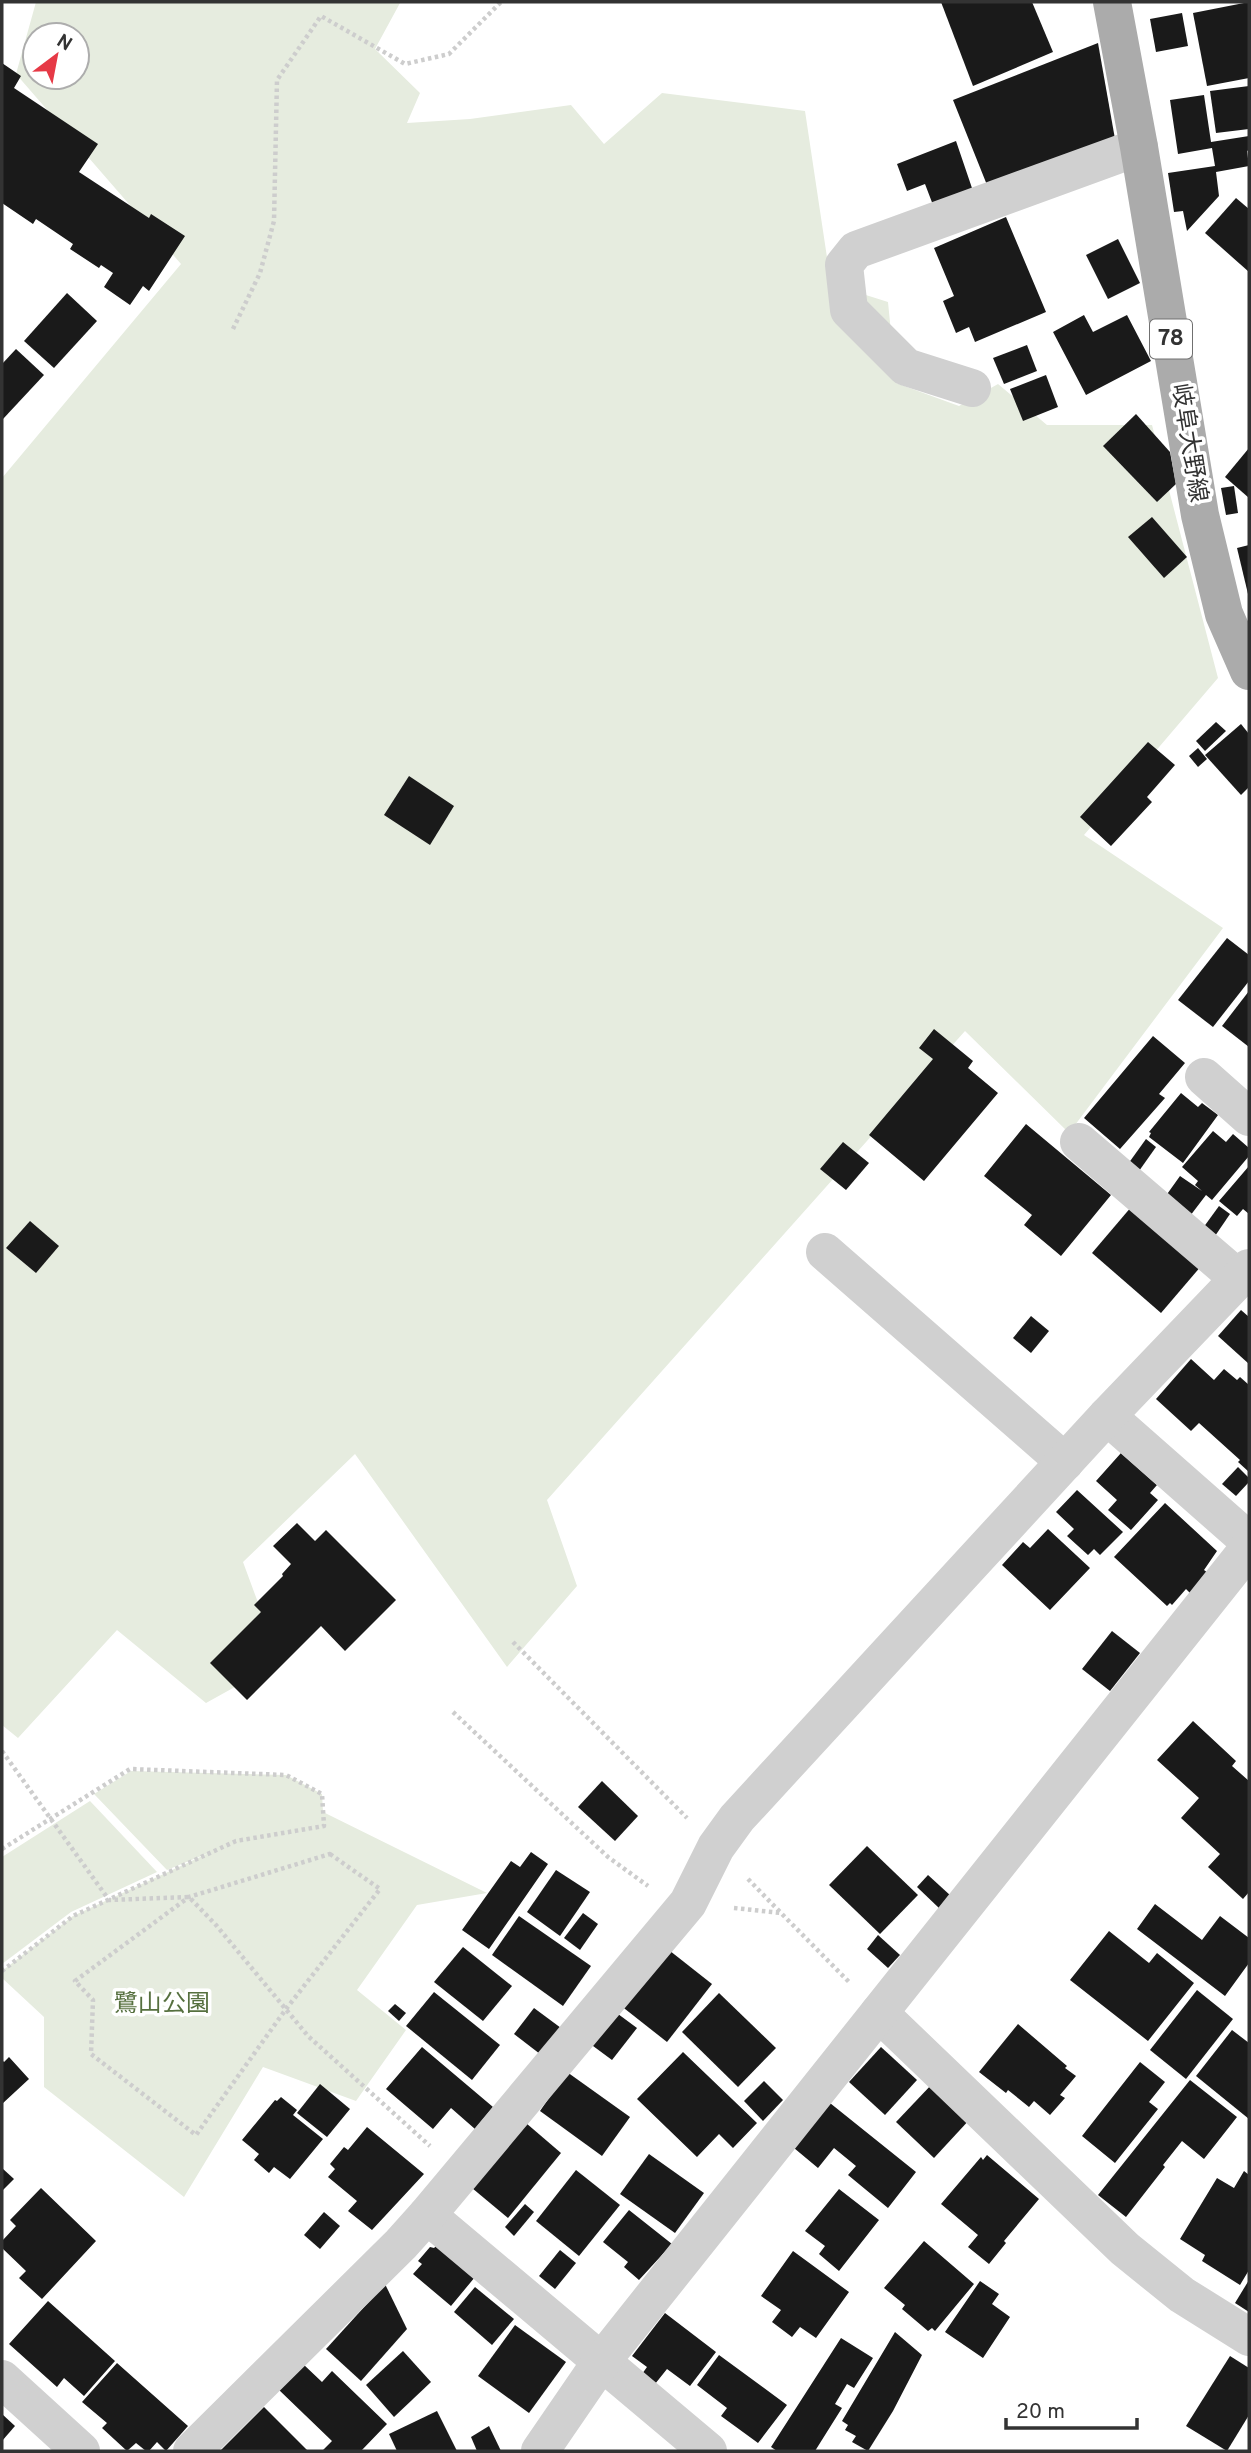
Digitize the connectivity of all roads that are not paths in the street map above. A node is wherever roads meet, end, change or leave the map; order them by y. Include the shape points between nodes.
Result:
1 (1112, 2) edge
2 (1139, 147) junction
3 (972, 388) dead end
4 (1249, 671) edge
5 (1204, 1077) dead end
6 (1249, 1117) edge
7 (1079, 1142) dead end
8 (825, 1252) dead end
9 (1244, 1274) edge
10 (1107, 1416) junction
11 (1065, 1462) junction
12 (1249, 1541) edge
13 (1249, 1548) edge
14 (879, 2013) junction
15 (427, 2215) junction
16 (1249, 2337) edge
17 (601, 2362) junction
18 (2, 2379) edge
19 (81, 2451) edge
20 (192, 2451) edge
21 (540, 2451) edge
22 (708, 2451) edge

1 - 2 main road, 岐阜大野線 / 78
2 - 3 street via 856,250 844,265 849,310 906,367
2 - 4 main road, 岐阜大野線 / 78 via 1200,515 1224,614
5 - 6 street
7 - 9 street
8 - 11 street
9 - 10 street
10 - 11 street
10 - 12 street
11 - 15 street via 737,1818 716,1847 688,1903
13 - 14 street
14 - 16 street via 1125,2249 1182,2295
14 - 17 street
15 - 17 street
15 - 20 street
17 - 21 street
17 - 22 street
18 - 19 street

